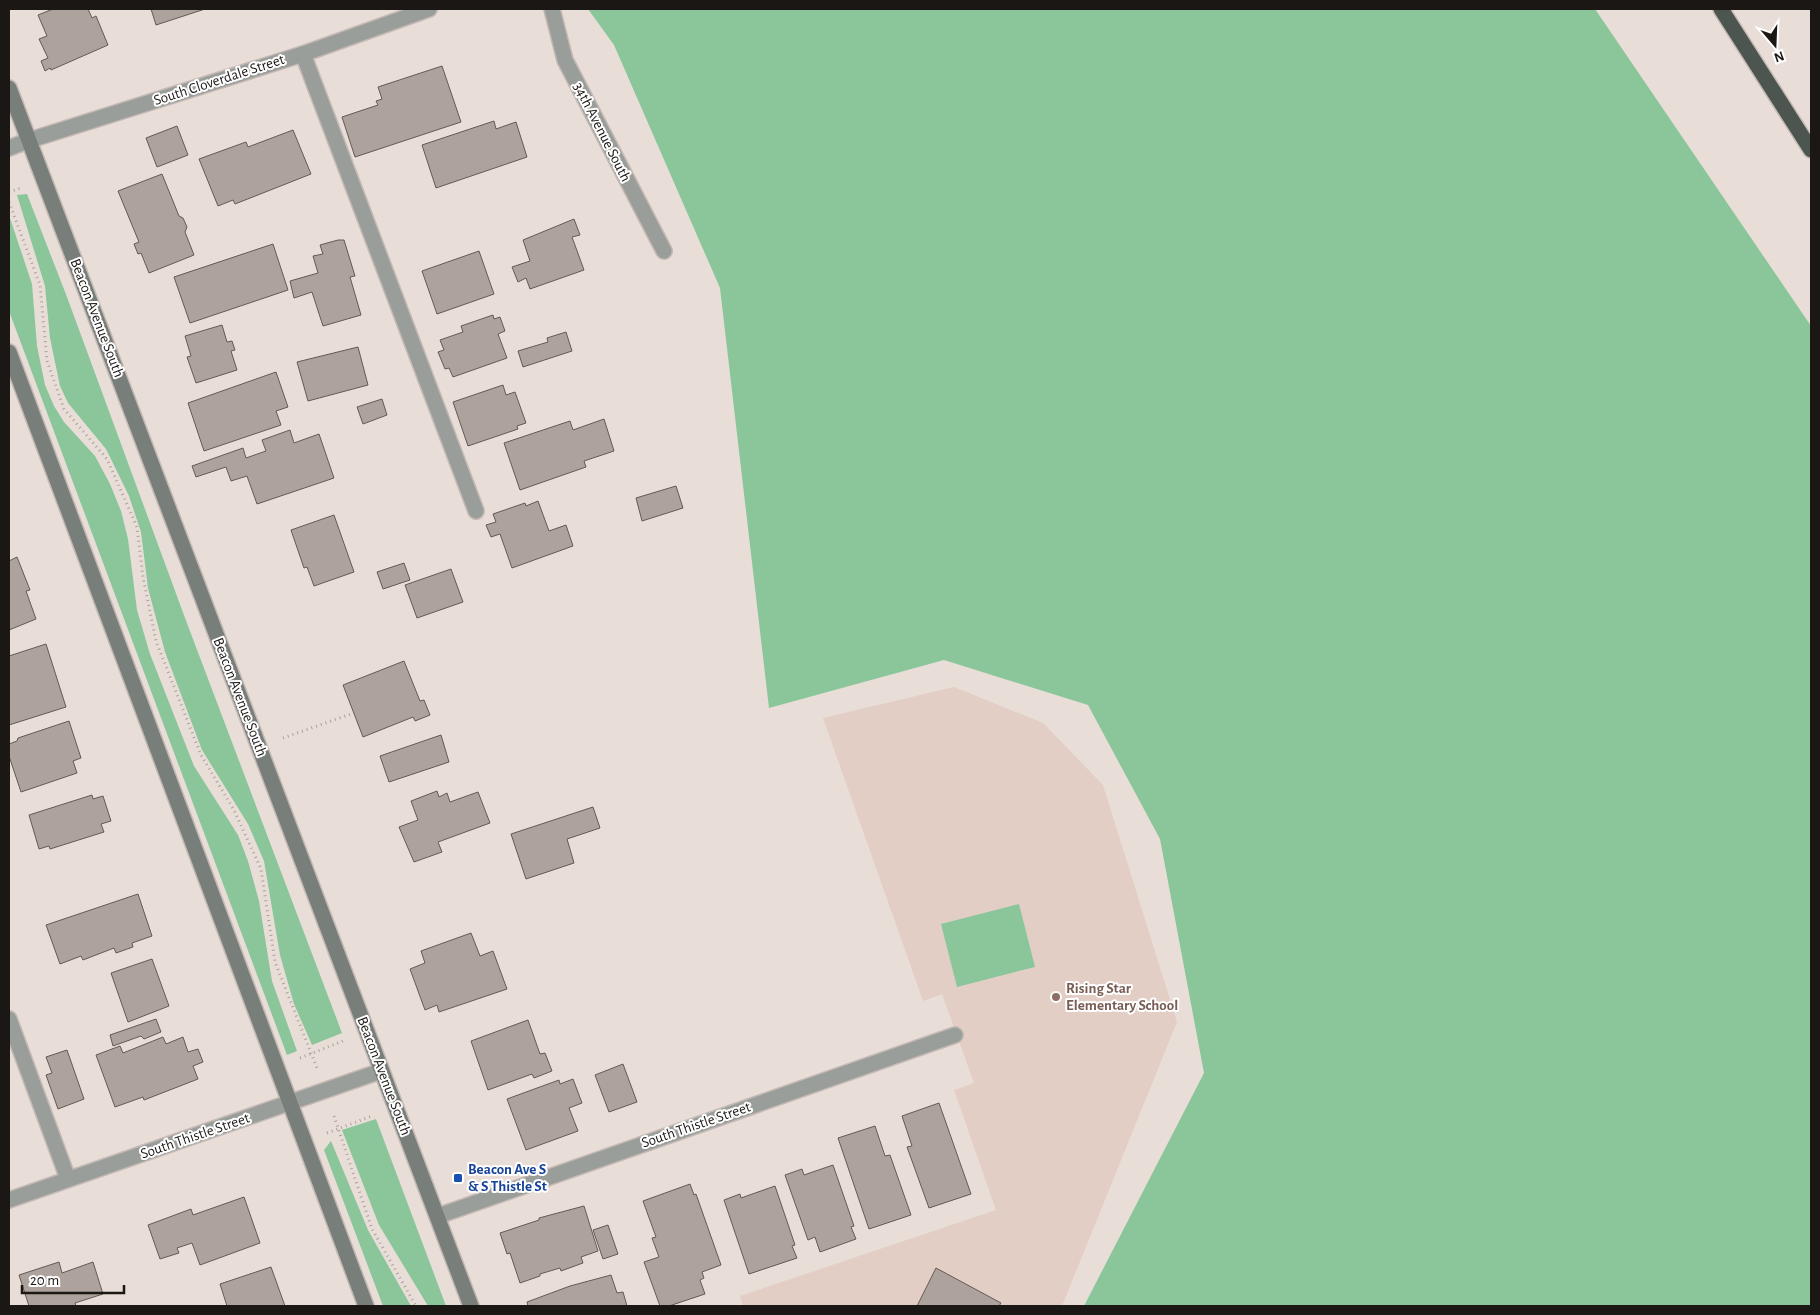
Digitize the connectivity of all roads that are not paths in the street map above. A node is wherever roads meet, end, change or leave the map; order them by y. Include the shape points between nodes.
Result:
1 (429, 9) edge
2 (552, 9) edge
3 (1720, 9) edge
4 (303, 54) junction
5 (9, 88) edge
6 (30, 140) junction
7 (9, 148) edge
8 (1811, 150) edge
9 (664, 251) dead end
10 (9, 352) edge
11 (476, 511) dead end
12 (9, 1019) edge
13 (955, 1035) dead end
14 (381, 1071) junction
15 (289, 1102) junction
16 (68, 1179) junction
17 (9, 1200) edge
18 (438, 1216) junction
19 (366, 1306) edge
20 (471, 1306) edge

1 - 4 street, South Cloverdale Street
2 - 9 street, 34th Avenue South via 565,60
3 - 8 highway
4 - 6 street, South Cloverdale Street
4 - 11 street
5 - 6 main road, Beacon Avenue South
6 - 7 street, South Cloverdale Street
6 - 14 main road, Beacon Avenue South
10 - 15 main road
12 - 16 street
13 - 18 street, South Thistle Street
14 - 15 street, South Thistle Street
14 - 18 main road, Beacon Avenue South
15 - 16 street, South Thistle Street
15 - 19 main road
16 - 17 street, South Thistle Street
18 - 20 main road, Beacon Avenue South

